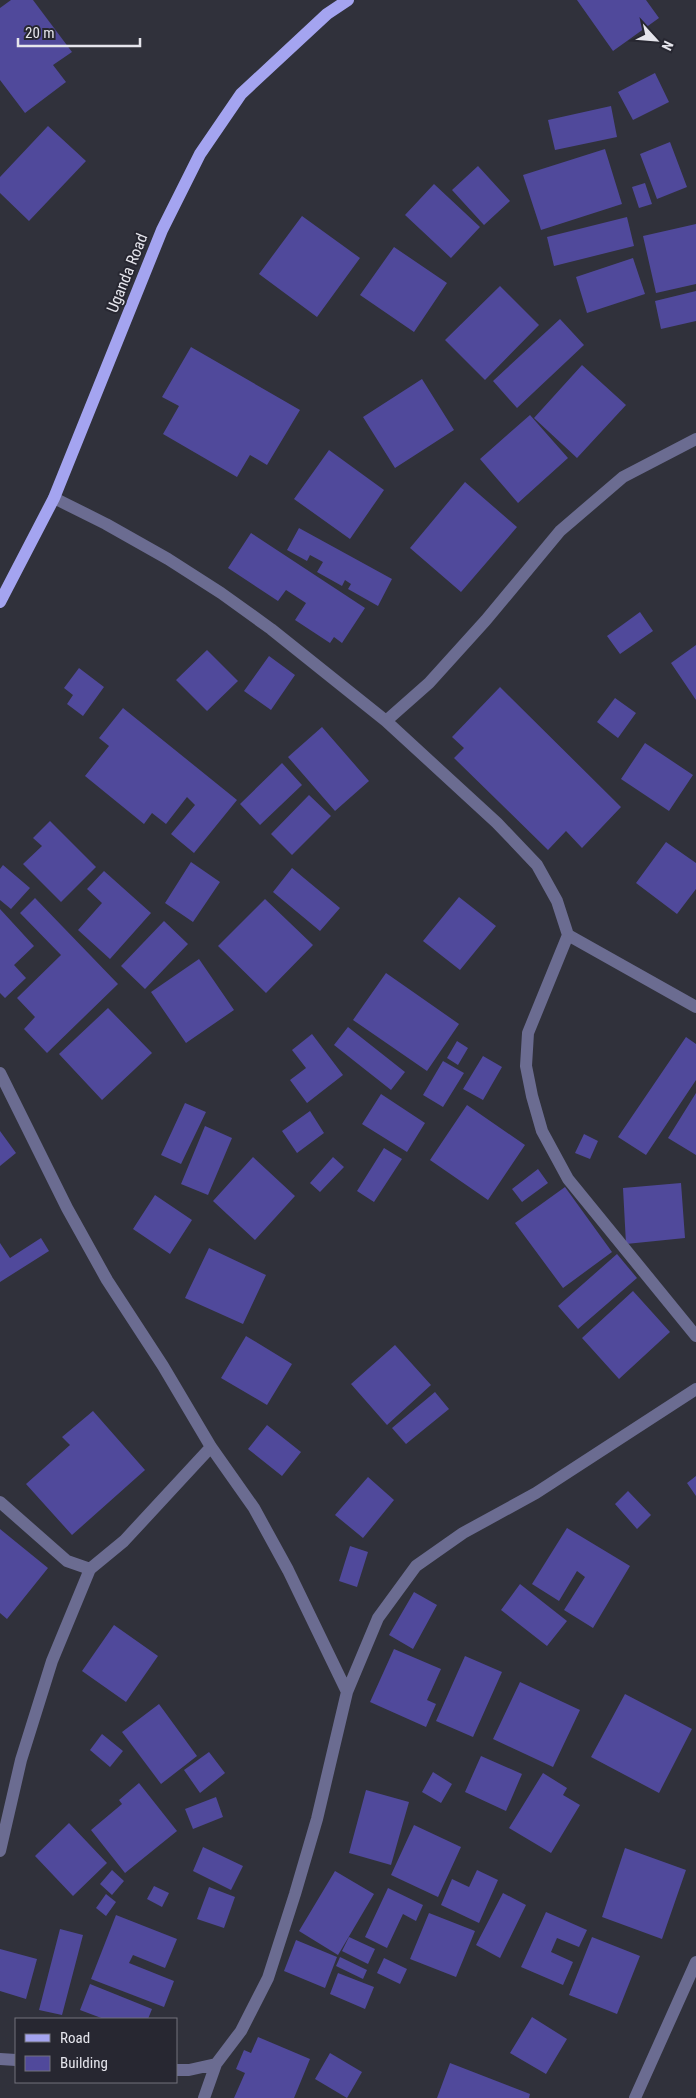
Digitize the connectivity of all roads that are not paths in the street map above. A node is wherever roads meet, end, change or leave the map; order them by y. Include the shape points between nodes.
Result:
1 (348, 0) edge
2 (696, 439) edge
3 (54, 498) junction
4 (0, 602) edge
5 (386, 721) junction
6 (568, 935) junction
7 (696, 1007) edge
8 (0, 1073) edge
9 (696, 1336) edge
10 (696, 1389) edge
11 (211, 1446) junction
12 (0, 1502) edge
13 (90, 1568) junction
14 (347, 1692) junction
15 (0, 1851) edge
16 (696, 1962) edge
17 (0, 2059) edge
18 (15, 2060) edge
19 (216, 2064) junction
20 (178, 2070) edge
21 (204, 2098) edge
22 (635, 2098) edge

1 - 3 main road, Uganda Road via 327,14 241,94 200,154 162,230
2 - 5 street via 623,477 560,532 429,683
3 - 4 main road, Uganda Road
3 - 5 street via 129,537 221,594 271,629
5 - 6 street via 537,864 557,901
6 - 7 street
6 - 9 street via 528,1033 526,1066 542,1131 568,1179
8 - 11 street via 66,1208
10 - 14 street via 536,1493 463,1533 416,1566 378,1618
11 - 13 street via 124,1541
11 - 14 street via 254,1508
12 - 13 street via 67,1561
13 - 15 street via 52,1662 20,1760
14 - 19 street via 317,1819 268,1978 241,2032
16 - 22 street
17 - 18 street
19 - 20 street
19 - 21 street

